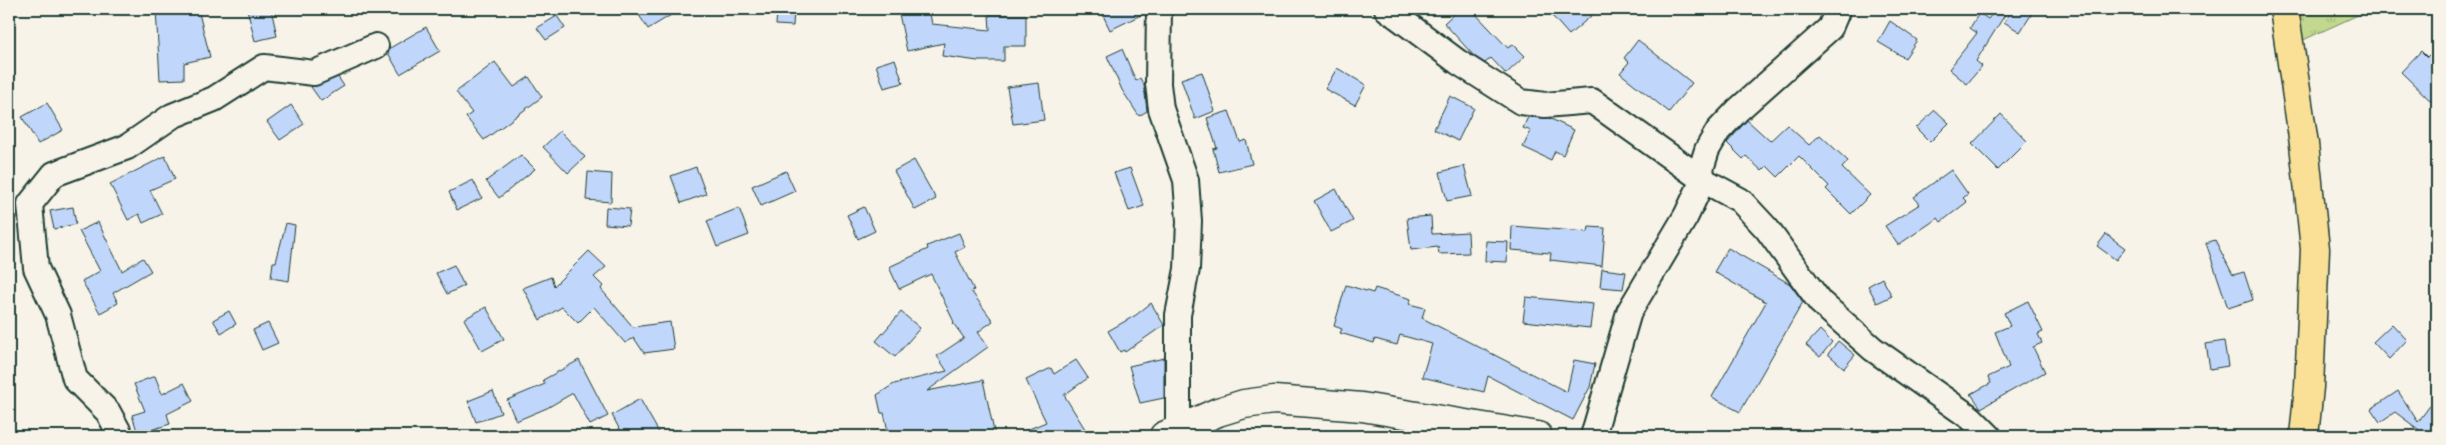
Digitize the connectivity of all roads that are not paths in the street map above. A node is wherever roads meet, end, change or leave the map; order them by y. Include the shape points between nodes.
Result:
1 (1159, 9) edge
2 (1388, 9) edge
3 (1838, 9) edge
4 (2284, 9) edge
5 (376, 46) dead end
6 (1703, 180) junction
7 (1171, 433) edge
8 (121, 436) edge
9 (1538, 436) edge
10 (1593, 436) edge
11 (1989, 436) edge
12 (2304, 436) edge

1 - 7 street via 1161,109 1186,180 1189,221 1187,269 1178,316
2 - 6 street via 1458,62 1521,102 1545,105 1592,101
3 - 6 street via 1830,28 1718,131 1701,169
4 - 12 highway via 2304,144 2315,249
5 - 8 street via 314,73 264,67 214,99 172,116 127,147 54,174 30,204 36,268 58,315 75,379 108,412
6 - 10 street via 1686,216 1629,312
6 - 11 street via 1740,200 1767,229 1820,302 1873,349 1971,418
7 - 9 main road via 1218,412 1274,400 1362,407

